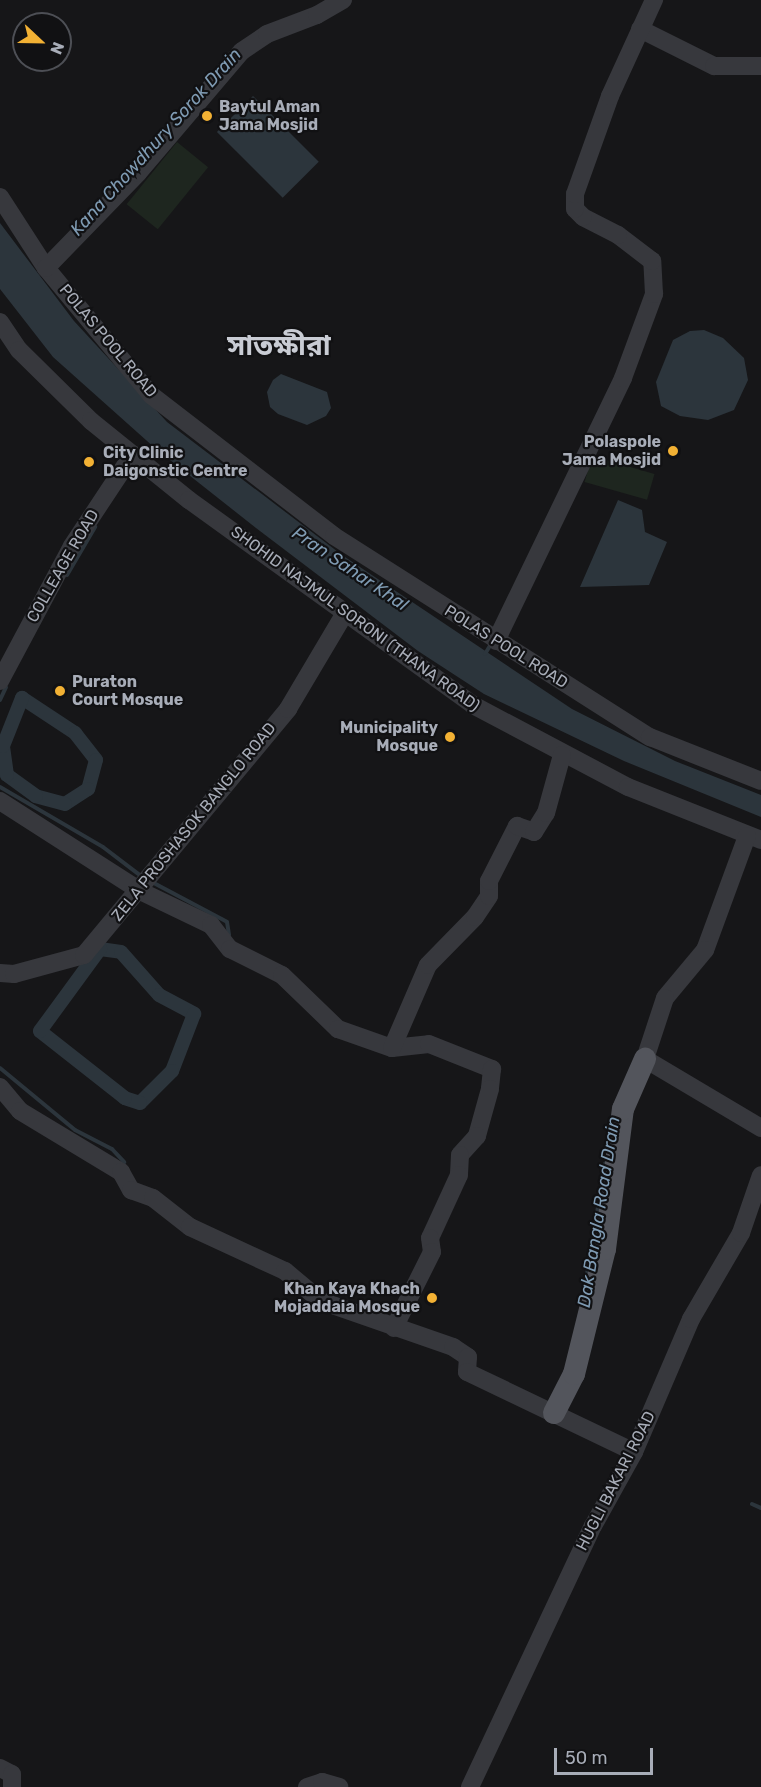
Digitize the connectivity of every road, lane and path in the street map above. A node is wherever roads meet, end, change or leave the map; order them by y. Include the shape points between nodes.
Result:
1 (343, 0) edge
2 (654, 0) edge
3 (640, 29) junction
4 (761, 66) edge
5 (0, 197) edge
6 (46, 268) junction
7 (0, 322) edge
8 (133, 454) junction
9 (345, 613) junction
10 (496, 641) junction
11 (0, 681) edge
12 (562, 755) junction
13 (761, 781) edge
14 (0, 801) edge
15 (754, 838) edge
16 (140, 891) junction
17 (0, 973) edge
18 (392, 1048) junction
19 (645, 1059) junction
20 (0, 1087) edge
21 (761, 1128) edge
22 (761, 1175) edge
23 (394, 1328) junction
24 (554, 1413) junction
25 (634, 1452) junction
26 (0, 1768) edge
27 (12, 1787) edge
28 (308, 1787) edge
29 (339, 1787) edge
30 (470, 1787) edge

1 - 6 street via 261,38 242,51 138,173
2 - 3 street
3 - 4 street via 714,66
3 - 10 street via 602,119 575,194 575,209 652,261 654,294 623,378
5 - 6 street, POLAS POOL ROAD
6 - 10 street, POLAS POOL ROAD via 151,395 334,536
7 - 8 street, SHOHID NAJMUL SORONI (THANA ROAD) via 56,389
8 - 9 street, SHOHID NAJMUL SORONI (THANA ROAD) via 189,500
8 - 11 street, COLLEAGE ROAD via 72,546
9 - 12 street, SHOHID NAJMUL SORONI (THANA ROAD) via 473,705
9 - 16 street, ZELA PROSHASOK BANGLO ROAD via 288,709 194,817
10 - 13 street, POLAS POOL ROAD via 650,737
12 - 15 street, SHOHID NAJMUL SORONI (THANA ROAD) via 628,788
12 - 18 street via 546,813 534,832 517,826 489,881 489,896 475,917 428,965
14 - 16 street
15 - 19 street via 705,950 665,998
16 - 17 street, ZELA PROSHASOK BANGLO ROAD via 84,955 14,974
16 - 18 street via 212,926 230,949 282,975 338,1029
18 - 23 street via 429,1044 492,1069 477,1136 460,1155 459,1175 448,1191 430,1238 432,1252
19 - 21 street
19 - 24 main road via 623,1109 605,1249 574,1374
20 - 23 street via 20,1111 121,1172 131,1190 153,1198 190,1227 285,1271 321,1301
22 - 25 street, HUGLI BAKARI ROAD via 741,1233 691,1319
23 - 24 street via 453,1347 468,1357 467,1372
24 - 25 street
25 - 30 street, HUGLI BAKARI ROAD via 593,1526
26 - 27 street via 12,1774
28 - 29 street via 322,1782

